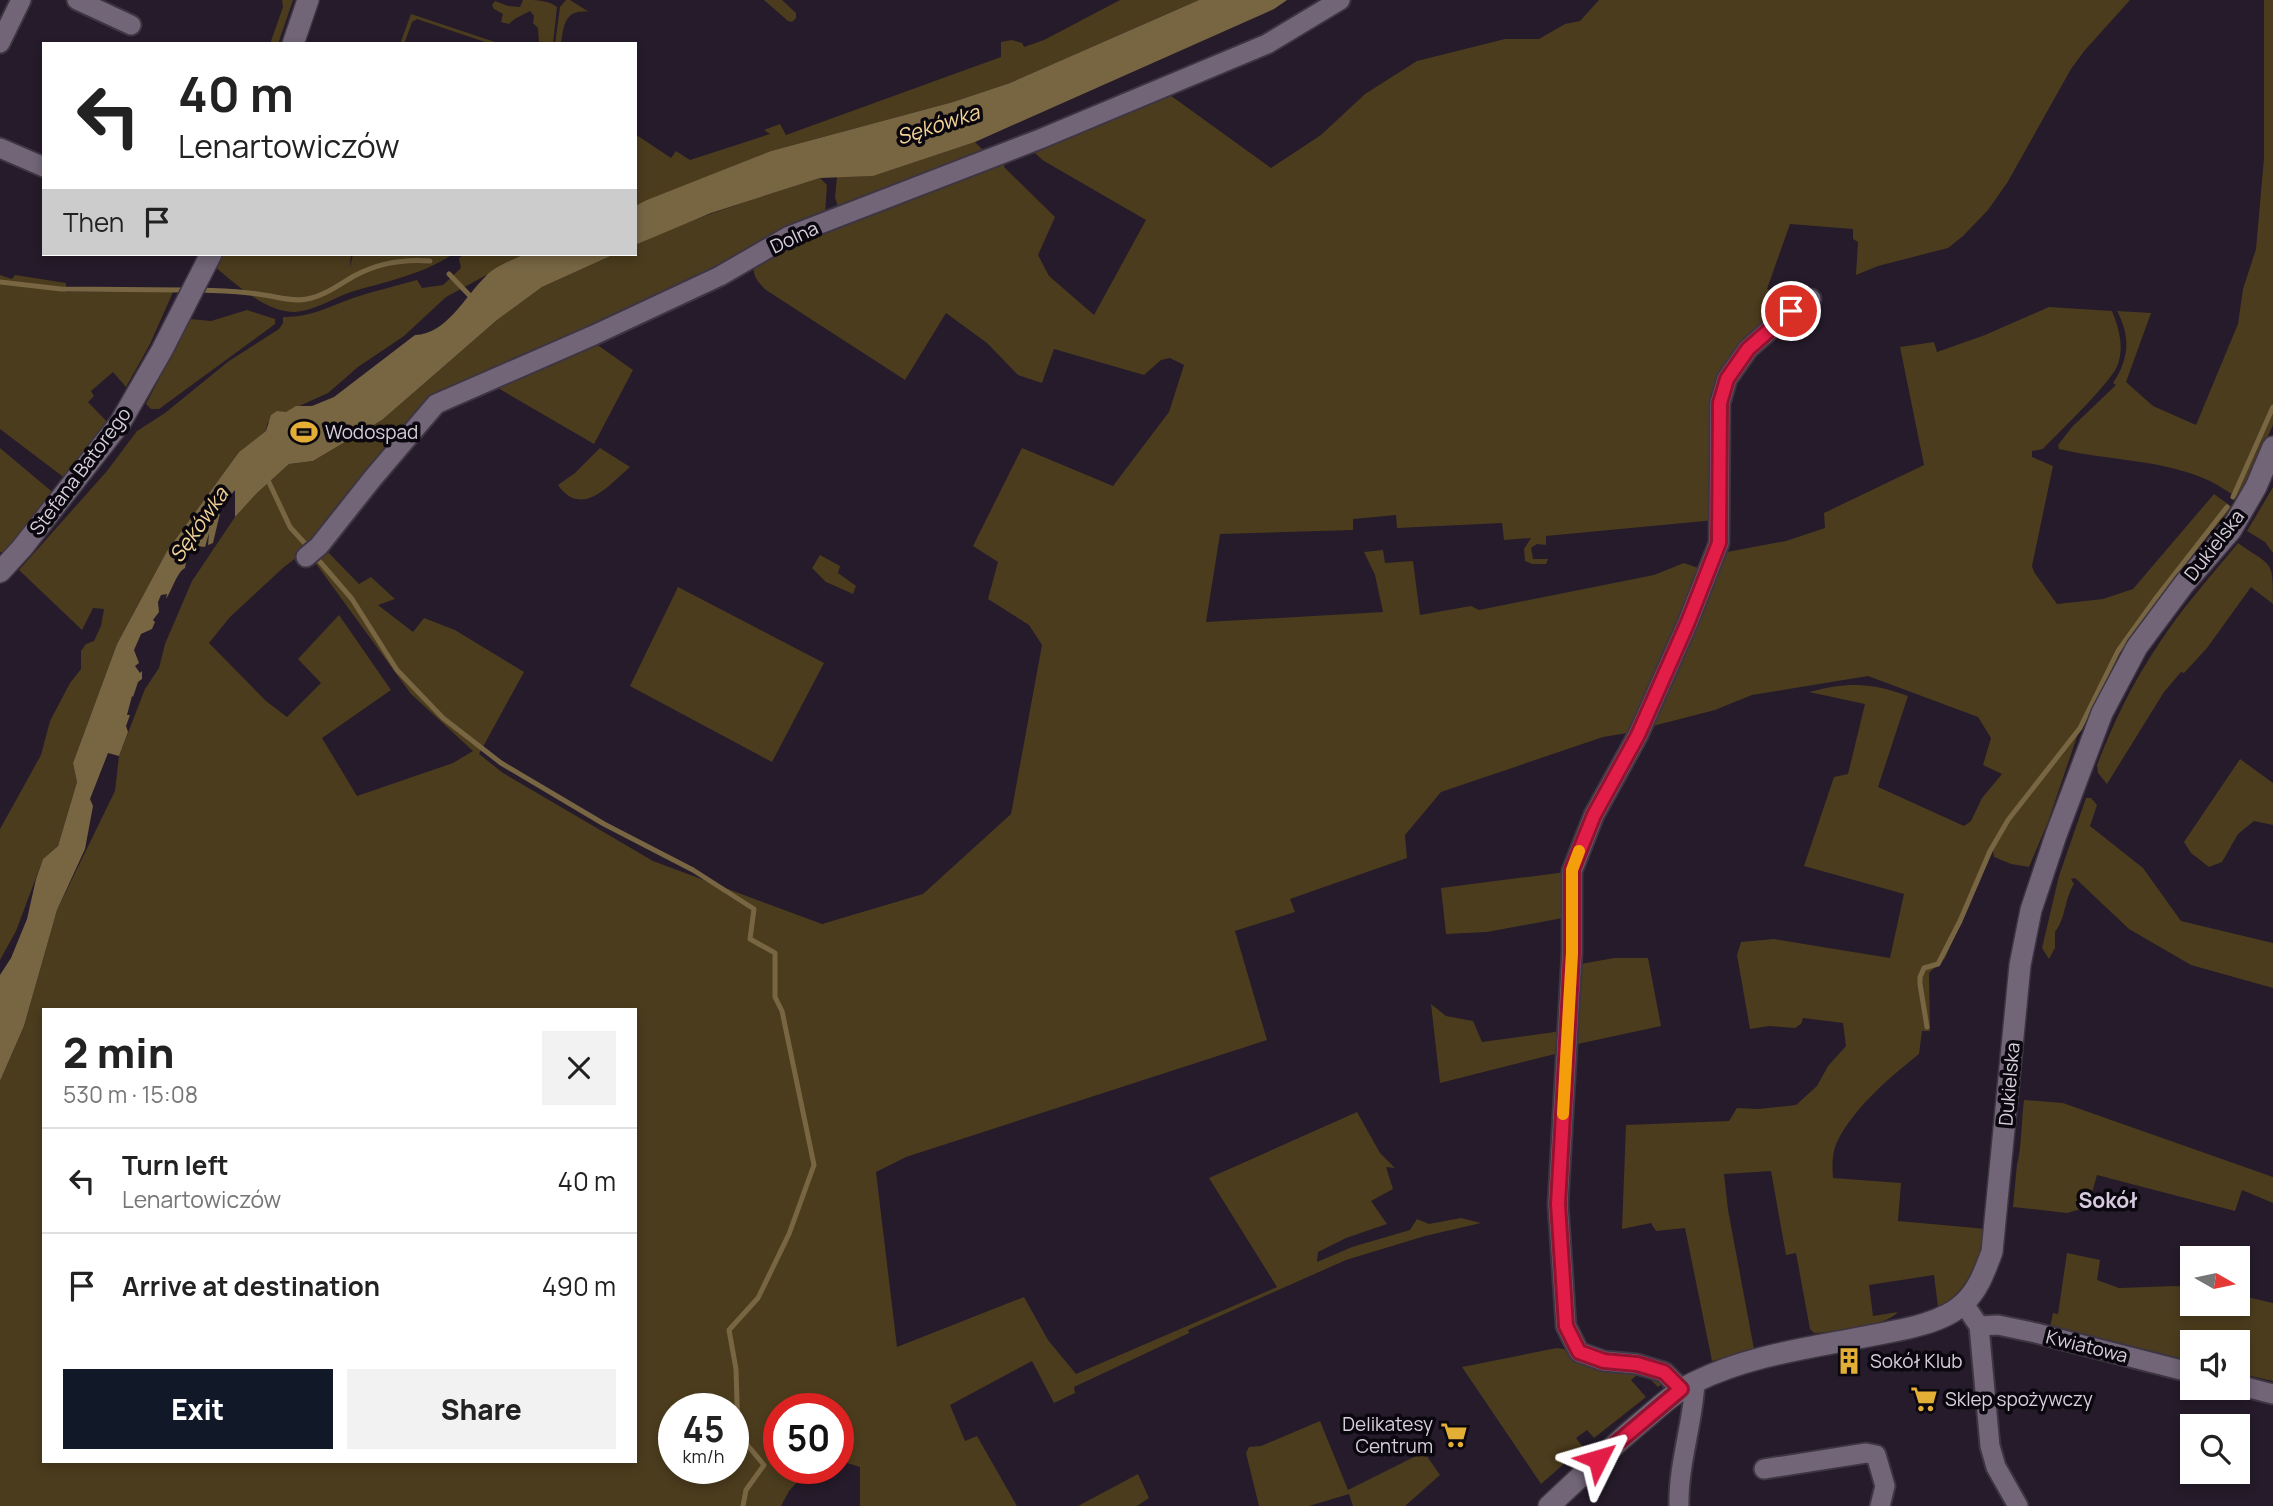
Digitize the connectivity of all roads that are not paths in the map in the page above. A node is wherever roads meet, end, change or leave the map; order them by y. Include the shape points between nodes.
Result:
1 (21, 0) edge
2 (77, 0) edge
3 (308, 0) edge
4 (1340, 0) edge
5 (131, 25) dead end
6 (294, 42) edge
7 (0, 43) edge
8 (0, 148) edge
9 (42, 166) edge
10 (210, 256) edge
11 (1811, 299) dead end
12 (2273, 447) edge
13 (306, 557) dead end
14 (0, 572) edge
15 (1964, 1304) junction
16 (1979, 1326) junction
17 (2180, 1370) edge
18 (1688, 1386) junction
19 (2250, 1388) edge
20 (2273, 1394) edge
21 (1764, 1469) dead end
22 (2008, 1501) edge
23 (1549, 1506) edge
24 (1679, 1506) edge
25 (1880, 1506) edge

1 - 7 street
2 - 5 street
3 - 6 main road
4 - 13 street, Dolna via 1267,44 1040,139 789,236 720,276 436,404
8 - 9 street
10 - 14 main road, Stefana Batorego via 121,422
11 - 18 street via 1748,349 1727,379 1720,403 1719,543 1638,735 1594,815 1572,870 1558,1204 1566,1326 1579,1352 1664,1372
12 - 15 main road, Dukielska via 2231,530 2137,647 2102,713 2056,835 2031,910 2020,965 1992,1252 1980,1283
15 - 16 street
15 - 18 main road, Dukielska via 1945,1316 1905,1329 1772,1356
16 - 17 street, Kwiatowa via 2036,1333
16 - 22 street via 1990,1446
18 - 23 main road, Dukielska via 1598,1459
18 - 24 street via 1693,1407
19 - 20 street
21 - 25 street via 1876,1455 1885,1486

